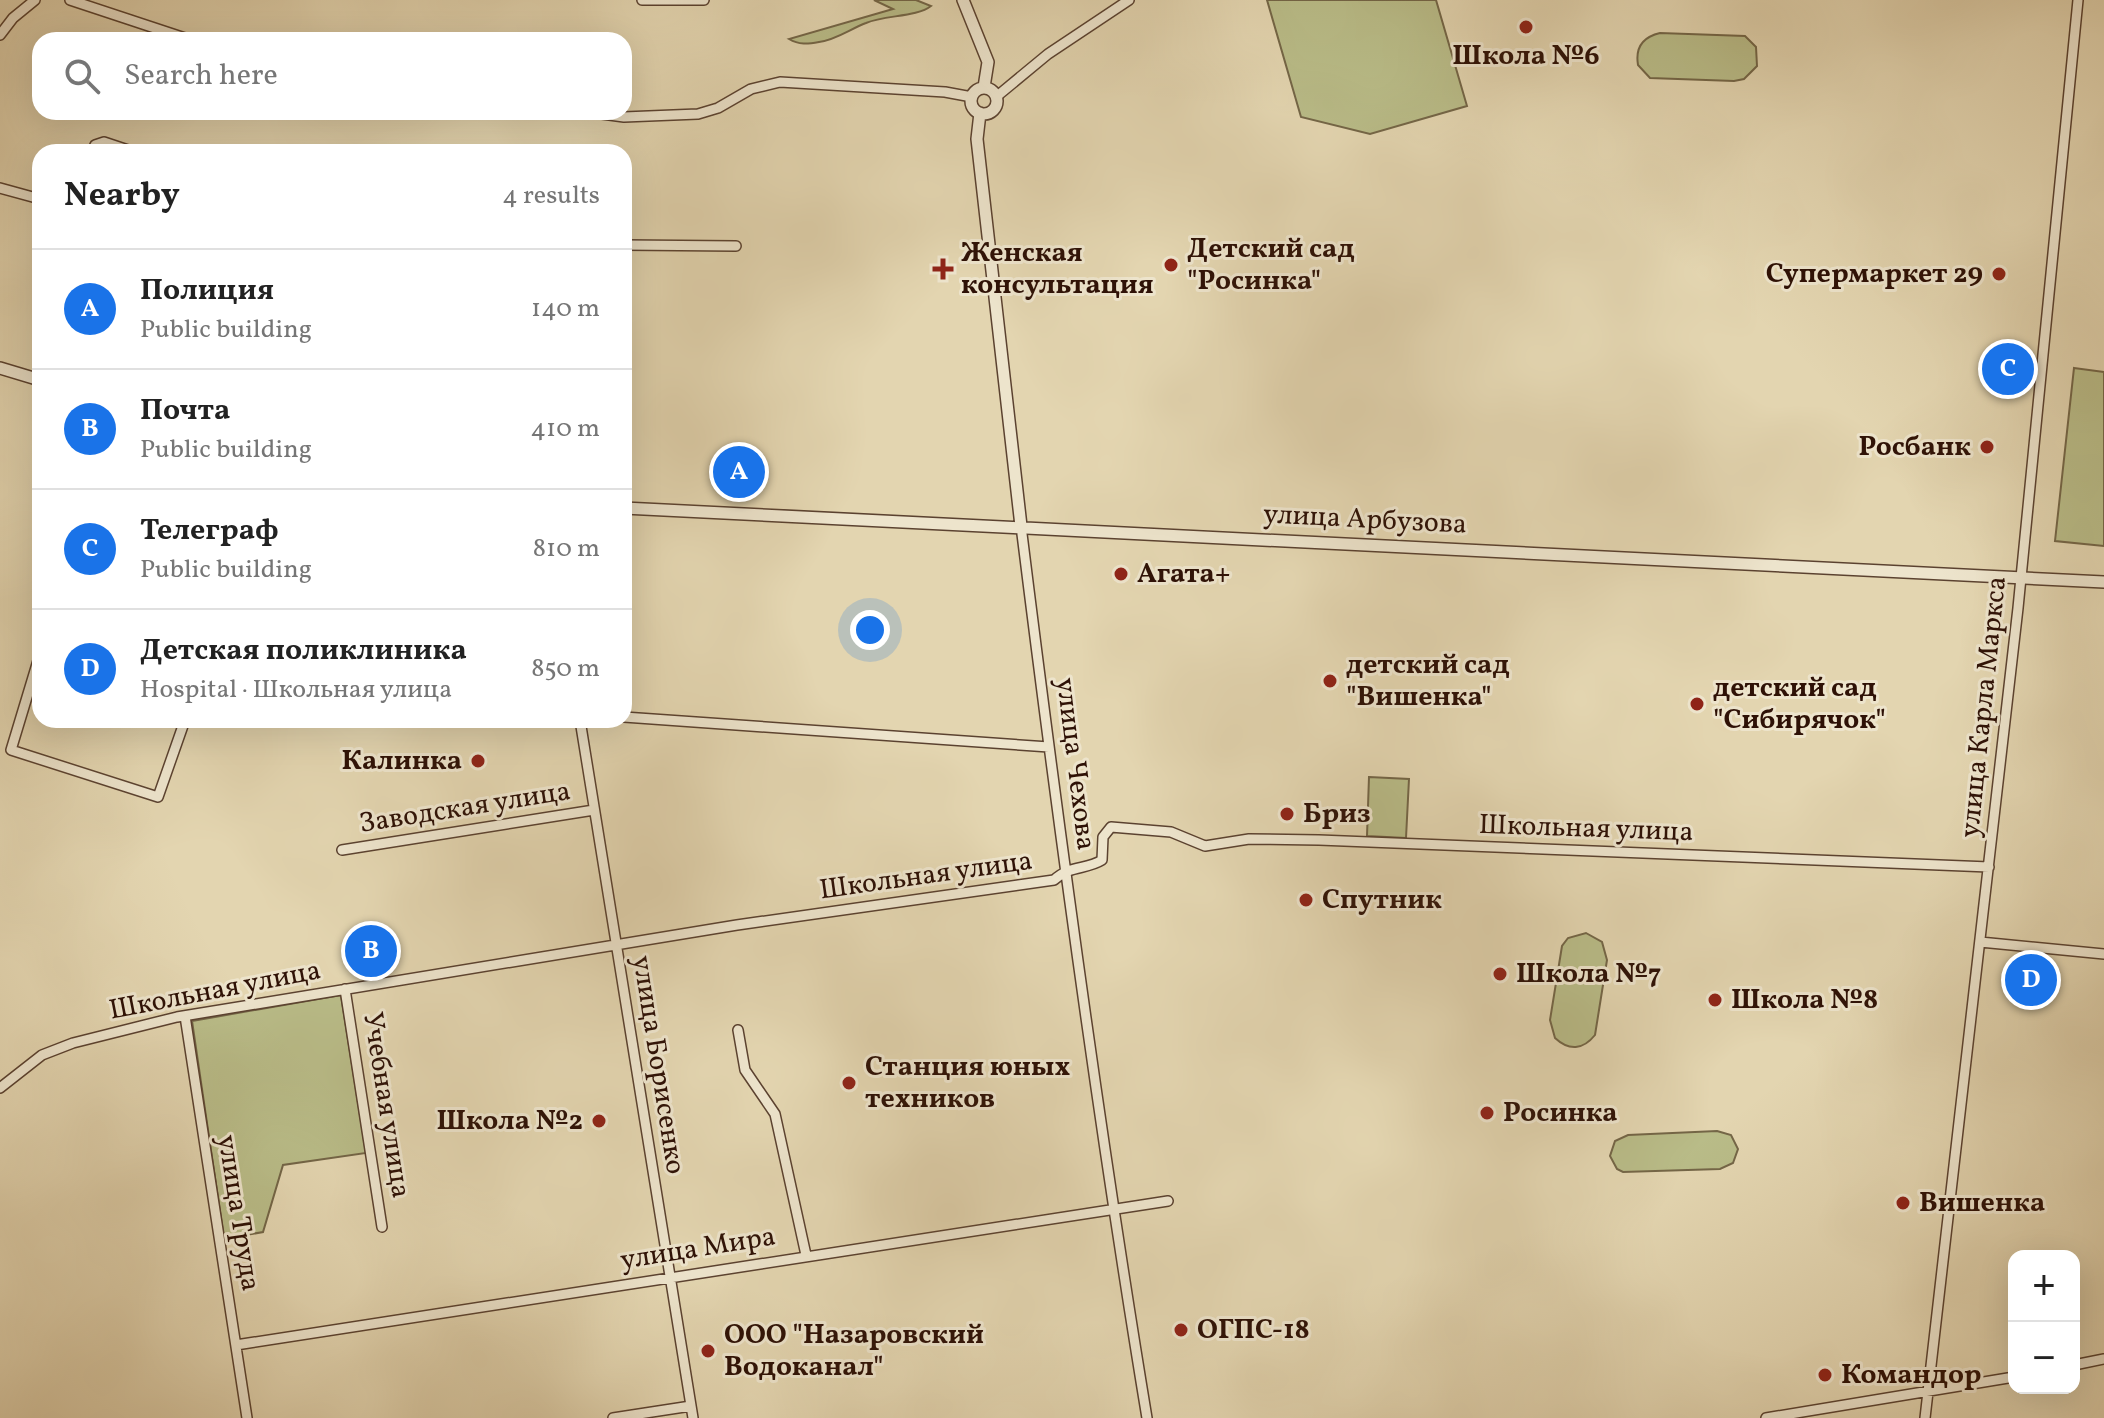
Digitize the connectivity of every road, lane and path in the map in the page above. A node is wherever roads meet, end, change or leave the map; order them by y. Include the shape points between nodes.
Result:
1 (35, 0) edge
2 (70, 0) edge
3 (642, 0) edge
4 (704, 0) edge
5 (963, 0) edge
6 (1129, 0) edge
7 (2078, 0) edge
8 (167, 32) edge
9 (0, 35) edge
10 (984, 87) junction
11 (972, 97) junction
12 (996, 97) junction
13 (980, 113) junction
14 (632, 117) edge
15 (0, 188) edge
16 (32, 196) edge
17 (632, 245) edge
18 (736, 246) dead end
19 (0, 368) edge
20 (32, 378) edge
21 (632, 508) edge
22 (1021, 526) junction
23 (2021, 578) junction
24 (2104, 582) edge
25 (32, 680) edge
26 (632, 718) edge
27 (182, 728) edge
28 (581, 728) edge
29 (1049, 747) junction
30 (594, 810) junction
31 (342, 850) dead end
32 (1989, 867) junction
33 (1065, 870) junction
34 (1980, 942) junction
35 (616, 947) junction
36 (2104, 954) edge
37 (345, 989) junction
38 (185, 1016) junction
39 (738, 1030) dead end
40 (0, 1088) edge
41 (1168, 1201) dead end
42 (1113, 1209) junction
43 (382, 1227) dead end
44 (806, 1255) junction
45 (670, 1276) junction
46 (236, 1345) junction
47 (2104, 1359) edge
48 (2080, 1364) edge
49 (2008, 1378) edge
50 (1927, 1392) junction
51 (691, 1406) junction
52 (247, 1418) edge
53 (613, 1418) edge
54 (693, 1418) edge
55 (1147, 1418) edge
56 (1766, 1418) edge
57 (1925, 1418) edge

1 - 9 street
2 - 8 street
3 - 4 street
5 - 10 street via 988,62
6 - 12 street via 1048,54
7 - 23 street, улица Карла Маркса
10 - 11 street
10 - 12 street
11 - 13 street
11 - 14 street via 780,82 751,89 698,114
12 - 13 street via 994,110
13 - 22 street, улица Чехова via 977,139
15 - 16 street
17 - 18 street
19 - 20 street
21 - 22 street, улица Арбузова
22 - 23 street, улица Арбузова
22 - 29 street, улица Чехова
23 - 24 street, улица Арбузова
23 - 32 street, улица Карла Маркса
25 - 27 street via 11,750 158,797
26 - 29 street
28 - 30 street, улица Борисенко
29 - 33 street, улица Чехова
30 - 31 street, Заводская улица
30 - 35 street, улица Борисенко
32 - 33 street, Школьная улица via 1249,839 1205,846 1171,832 1111,827 1103,837 1102,860
32 - 34 street, улица Карла Маркса
33 - 35 street, Школьная улица via 1054,880
33 - 42 street, улица Чехова
34 - 36 street
34 - 50 street, улица Карла Маркса
35 - 37 street, Школьная улица
35 - 45 street, улица Борисенко
37 - 38 street, Школьная улица
37 - 43 street, Учебная улица
38 - 40 street, Школьная улица via 42,1055
38 - 46 street, улица Труда
39 - 44 street via 745,1070 775,1114
41 - 42 street, улица Мира
42 - 44 street, улица Мира
42 - 55 street, улица Чехова
44 - 45 street, улица Мира
45 - 46 street, улица Мира
45 - 51 street, улица Борисенко
46 - 52 street, улица Труда
47 - 48 street
49 - 50 street
50 - 56 street
50 - 57 street, улица Карла Маркса
51 - 53 street
51 - 54 street, улица Борисенко

